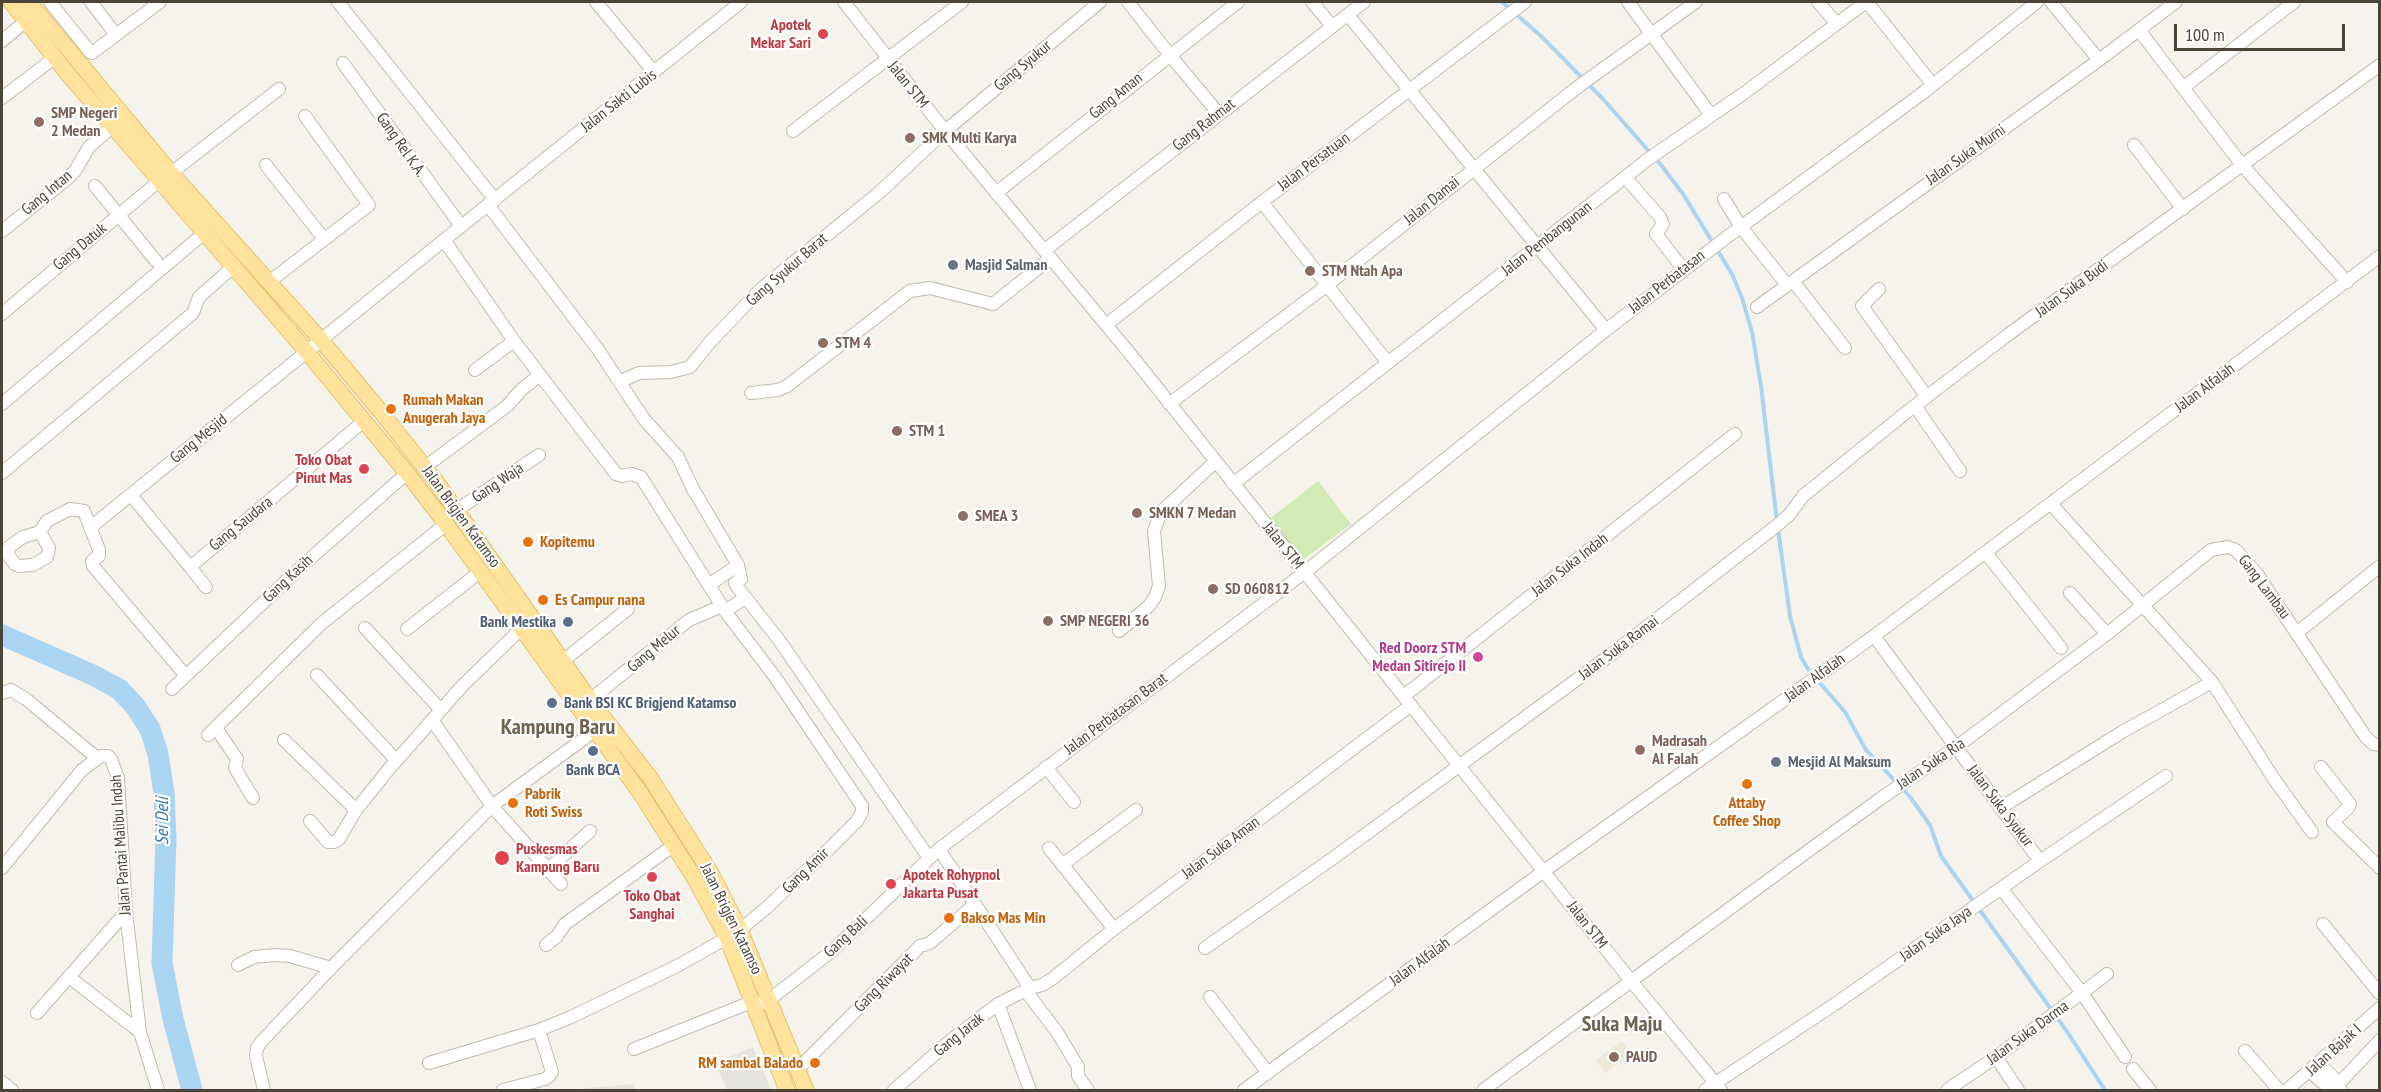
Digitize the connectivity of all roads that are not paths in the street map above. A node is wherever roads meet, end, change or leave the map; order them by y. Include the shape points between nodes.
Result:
1 (11, 2) edge
2 (29, 2) edge
3 (50, 2) edge
4 (91, 2) edge
5 (160, 2) edge
6 (338, 2) edge
7 (596, 2) edge
8 (741, 2) edge
9 (844, 2) edge
10 (962, 2) edge
11 (1100, 2) edge
12 (1128, 2) edge
13 (1238, 2) edge
14 (1312, 2) edge
15 (1364, 2) edge
16 (1525, 2) edge
17 (1628, 2) edge
18 (1696, 2) edge
19 (1818, 2) edge
20 (1867, 2) edge
21 (2037, 2) edge
22 (2051, 2) edge
23 (2176, 2) edge
24 (2294, 2) edge
25 (1348, 15) junction
26 (26, 21) junction
27 (1837, 24) junction
28 (1332, 26) junction
29 (2139, 30) junction
30 (1652, 33) junction
31 (116, 35) junction
32 (2, 40) edge
33 (1169, 54) junction
34 (54, 58) junction
35 (888, 60) junction
36 (2099, 60) junction
37 (343, 63) dead end
38 (2379, 65) edge
39 (654, 72) junction
40 (1933, 86) junction
41 (2184, 87) junction
42 (279, 89) dead end
43 (1410, 89) junction
44 (2, 98) edge
45 (1219, 114) junction
46 (1711, 115) junction
47 (305, 116) dead end
48 (112, 127) junction
49 (793, 131) dead end
50 (945, 131) junction
51 (2134, 145) dead end
52 (266, 165) dead end
53 (2242, 165) junction
54 (1473, 168) junction
55 (165, 177) junction
56 (1625, 177) junction
57 (95, 186) dead end
58 (996, 193) junction
59 (1724, 199) dead end
60 (492, 202) junction
61 (1262, 202) junction
62 (2184, 209) junction
63 (118, 215) junction
64 (461, 226) junction
65 (1741, 227) junction
66 (2, 231) edge
67 (203, 234) junction
68 (324, 239) junction
69 (444, 240) junction
70 (1538, 247) junction
71 (1048, 254) junction
72 (2379, 256) edge
73 (156, 261) dead end
74 (233, 267) junction
75 (1684, 270) junction
76 (269, 282) junction
77 (2347, 282) junction
78 (1790, 283) junction
79 (1326, 286) junction
80 (1879, 289) dead end
81 (1756, 307) dead end
82 (2, 314) edge
83 (1106, 325) junction
84 (1606, 330) junction
85 (321, 340) junction
86 (514, 341) junction
87 (1845, 348) dead end
88 (307, 352) junction
89 (1388, 363) junction
90 (475, 370) dead end
91 (540, 375) junction
92 (619, 382) junction
93 (752, 393) dead end
94 (1927, 397) junction
95 (2, 404) edge
96 (1169, 404) junction
97 (1915, 406) junction
98 (364, 421) junction
99 (1735, 434) dead end
100 (539, 455) dead end
101 (1215, 462) junction
102 (425, 467) junction
103 (1960, 471) dead end
104 (2, 472) edge
105 (407, 473) junction
106 (1233, 484) junction
107 (131, 495) junction
108 (2051, 504) junction
109 (457, 510) junction
110 (446, 524) junction
111 (91, 527) junction
112 (1775, 527) joint
113 (40, 532) dead end
114 (2228, 547) joint
115 (1986, 553) junction
116 (738, 565) junction
117 (2379, 566) edge
118 (190, 567) junction
119 (481, 571) junction
120 (1305, 572) junction
121 (709, 585) junction
122 (206, 587) dead end
123 (2070, 593) dead end
124 (745, 598) junction
125 (2142, 604) junction
126 (724, 608) junction
127 (628, 609) dead end
128 (365, 628) dead end
129 (522, 628) junction
130 (407, 629) dead end
131 (1119, 631) dead end
132 (2298, 632) junction
133 (2107, 634) junction
134 (1874, 636) junction
135 (2061, 648) dead end
136 (562, 661) junction
137 (317, 675) dead end
138 (186, 676) junction
139 (2211, 682) junction
140 (172, 689) dead end
141 (2, 693) edge
142 (1408, 700) junction
143 (584, 704) junction
144 (441, 710) junction
145 (432, 720) junction
146 (607, 722) junction
147 (594, 730) junction
148 (284, 740) dead end
149 (2379, 745) edge
150 (1955, 748) junction
151 (97, 758) junction
152 (396, 760) junction
153 (1461, 766) junction
154 (1046, 767) junction
155 (2321, 767) dead end
156 (2166, 776) dead end
157 (253, 798) dead end
158 (1074, 802) dead end
159 (492, 806) junction
160 (2002, 807) junction
161 (356, 810) junction
162 (1136, 810) dead end
163 (309, 820) dead end
164 (590, 831) dead end
165 (2312, 832) dead end
166 (674, 845) junction
167 (1049, 848) dead end
168 (939, 849) junction
169 (929, 858) junction
170 (2040, 861) junction
171 (1062, 865) junction
172 (2, 867) edge
173 (2379, 868) edge
174 (548, 870) junction
175 (1544, 871) junction
176 (561, 884) dead end
177 (2001, 888) junction
178 (975, 904) junction
179 (126, 912) junction
180 (2323, 924) dead end
181 (1114, 928) junction
182 (734, 934) junction
183 (546, 945) dead end
184 (1205, 948) dead end
185 (238, 965) dead end
186 (331, 968) junction
187 (2107, 974) dead end
188 (69, 977) junction
189 (1632, 982) junction
190 (1028, 989) junction
191 (2082, 993) junction
192 (2379, 994) edge
193 (1210, 997) dead end
194 (759, 1002) junction
195 (998, 1004) junction
196 (2379, 1008) edge
197 (37, 1013) dead end
198 (538, 1030) junction
199 (140, 1032) junction
200 (775, 1035) junction
201 (2379, 1040) edge
202 (634, 1049) dead end
203 (2246, 1051) dead end
204 (1996, 1057) junction
205 (2125, 1057) dead end
206 (429, 1063) dead end
207 (2315, 1068) junction
208 (2133, 1069) dead end
209 (797, 1070) junction
210 (1268, 1073) junction
211 (2, 1082) edge
212 (1714, 1088) edge
213 (2337, 1089) edge
214 (12, 1090) edge
215 (158, 1090) edge
216 (264, 1090) edge
217 (503, 1090) edge
218 (788, 1090) edge
219 (806, 1090) edge
220 (894, 1090) edge
221 (1030, 1090) edge
222 (1088, 1090) edge
223 (1244, 1090) edge
224 (1483, 1090) edge
225 (1947, 1090) edge
226 (2018, 1090) edge
227 (2150, 1090) edge
228 (2278, 1090) edge
229 (2287, 1090) edge

1 - 26 main road, Jalan Brigjen Katamso
2 - 55 main road, Jalan Brigjen Katamso
3 - 31 street via 90,52
4 - 31 street
5 - 31 street
6 - 60 street
7 - 39 street
8 - 39 street, Jalan Sakti Lubis
9 - 35 street, Jalan STM
10 - 35 street
11 - 50 street, Gang Syukur
12 - 33 street
13 - 33 street, Gang Aman
14 - 28 street
15 - 25 street, Gang Rahmat
16 - 43 street, Jalan Persatuan
17 - 30 street
18 - 30 street, Jalan Damai
19 - 27 street
20 - 27 street, Jalan Pembangunan
20 - 40 street
21 - 40 street, Jalan Perbatasan
22 - 36 street
23 - 29 street, Jalan Suka Murni
24 - 41 street
25 - 28 street, Gang Rahmat
25 - 43 street
26 - 32 street
26 - 34 main road, Jalan Brigjen Katamso
27 - 46 street, Jalan Pembangunan
28 - 45 street, Gang Rahmat
29 - 36 street, Jalan Suka Murni
29 - 41 street
30 - 46 street
30 - 54 street, Jalan Damai
33 - 45 street
33 - 58 street, Gang Aman
34 - 44 street
34 - 48 main road, Jalan Brigjen Katamso
35 - 49 street
35 - 50 street, Jalan STM
36 - 78 street, Jalan Suka Murni
37 - 64 street, Gang Rel K.A.
38 - 53 street, Jalan Suka Budi
39 - 60 street, Jalan Sakti Lubis
40 - 65 street, Jalan Perbatasan
41 - 53 street
42 - 55 street, Gang Datuk
43 - 54 street
43 - 61 street, Jalan Persatuan
45 - 71 street, Gang Rahmat
46 - 56 street, Jalan Pembangunan
47 - 68 street via 369,202 368,207
48 - 55 main road, Jalan Brigjen Katamso
48 - 66 street, Gang Intan via 89,147 68,178
50 - 58 street, Jalan STM
50 - 92 street, Gang Syukur Barat via 881,191 761,289 690,367 639,373
51 - 62 street
52 - 68 street
53 - 62 street, Jalan Suka Budi
53 - 77 street
54 - 70 street
54 - 79 street, Jalan Damai
55 - 63 street, Gang Datuk
55 - 67 main road, Jalan Brigjen Katamso
55 - 76 main road, Jalan Brigjen Katamso
56 - 70 street, Jalan Pembangunan
56 - 75 street via 1660,217 1662,224 1656,234
57 - 63 street
58 - 71 street, Jalan STM
59 - 65 street
60 - 64 street, Jalan Sakti Lubis
60 - 92 street
61 - 79 street
61 - 83 street, Jalan Persatuan
62 - 94 street, Jalan Suka Budi
63 - 73 street
63 - 82 street, Gang Datuk
64 - 69 street, Jalan Sakti Lubis
65 - 75 street, Jalan Perbatasan
65 - 78 street
67 - 74 main road, Jalan Brigjen Katamso
67 - 95 street
68 - 76 street
69 - 85 street, Jalan Sakti Lubis
69 - 86 street
70 - 84 street
70 - 89 street, Jalan Pembangunan
71 - 83 street, Jalan STM
71 - 93 street, Gang Rahmat via 993,304 930,288 910,291 787,386
72 - 77 street, Jalan Alfalah
74 - 88 main road, Jalan Brigjen Katamso
74 - 104 street via 199,297 193,313
75 - 84 street, Jalan Perbatasan
76 - 85 main road, Jalan Brigjen Katamso
77 - 108 street, Jalan Alfalah
78 - 81 street, Jalan Suka Murni
78 - 87 street
79 - 89 street
79 - 96 street, Jalan Damai
80 - 94 street via 1862,306
83 - 96 street, Jalan STM
84 - 120 street, Jalan Perbatasan
85 - 88 street, Jalan Sakti Lubis
85 - 102 main road, Jalan Brigjen Katamso
86 - 90 street
86 - 91 street
88 - 98 main road, Jalan Brigjen Katamso
88 - 107 street, Gang Mesjid
89 - 106 street, Jalan Pembangunan
91 - 102 street via 507,406
91 - 121 street via 615,474 641,477
92 - 116 street via 644,419 678,457
94 - 97 street, Jalan Suka Budi
96 - 101 street, Jalan STM
97 - 103 street
97 - 112 street, Jalan Suka Budi via 1803,496
98 - 105 main road, Jalan Brigjen Katamso
98 - 118 street, Gang Saudara
99 - 142 street, Jalan Suka Indah
100 - 109 street, Gang Waja
101 - 106 street, Jalan STM
101 - 131 street via 1161,512 1154,531 1159,586 1149,606
102 - 109 main road, Jalan Brigjen Katamso
105 - 110 main road, Jalan Brigjen Katamso
105 - 138 street, Gang Kasih
106 - 120 street, Jalan STM
107 - 111 street, Gang Mesjid
107 - 118 street
108 - 115 street, Jalan Alfalah
108 - 125 street
109 - 136 main road, Jalan Brigjen Katamso
110 - 119 main road, Jalan Brigjen Katamso
110 - 157 street via 322,623 212,732 237,759 235,768
111 - 113 street via 84,512 70,509 49,519
111 - 138 street via 100,552 92,561 93,566
112 - 153 street, Jalan Suka Ramai
114 - 125 street, Jalan Suka Ria via 2211,550
114 - 132 street, Gang Lambau via 2236,550 2257,574
115 - 134 street, Jalan Alfalah
115 - 135 street
116 - 121 street
116 - 124 street via 741,579 735,584
117 - 132 street, Gang Lambau
118 - 122 street
119 - 129 main road, Jalan Brigjen Katamso
119 - 130 street
120 - 142 street, Jalan STM
120 - 154 street, Jalan Perbatasan Barat
121 - 126 street
123 - 133 street
124 - 126 street, Gang Melur
124 - 169 street via 779,640
125 - 133 street, Jalan Suka Ria
125 - 139 street
126 - 143 street, Gang Melur via 689,620
126 - 182 street, Gang Amir via 862,806 856,821 832,846
127 - 136 street
128 - 144 street
129 - 143 main road, Jalan Brigjen Katamso
129 - 144 street
132 - 149 street via 2365,736
133 - 150 street, Jalan Suka Ria
134 - 150 street, Jalan Suka Syukur
134 - 175 street, Jalan Alfalah
136 - 143 main road, Jalan Brigjen Katamso
137 - 152 street
138 - 140 street, Gang Kasih
139 - 160 street
139 - 165 street
141 - 151 street via 11,690 26,699
142 - 153 street, Jalan STM
142 - 181 street, Jalan Suka Aman
143 - 146 main road, Jalan Brigjen Katamso
143 - 147 main road, Jalan Brigjen Katamso
144 - 145 street
145 - 152 street
145 - 159 street
146 - 147 street
146 - 182 main road, Jalan Brigjen Katamso via 675,815 712,875
147 - 159 street
147 - 166 main road, Jalan Brigjen Katamso
148 - 161 street
150 - 160 street, Jalan Suka Syukur
150 - 189 street, Jalan Suka Ria via 1880,798
151 - 172 street, Jalan Pantai Malibu Indah
151 - 179 street, Jalan Pantai Malibu Indah via 108,756 116,768
152 - 161 street
153 - 175 street, Jalan STM
153 - 184 street, Jalan Suka Ramai
154 - 158 street
154 - 168 street, Jalan Perbatasan Barat
155 - 173 street via 2350,804 2333,822
156 - 170 street, Jalan Suka Jaya
159 - 174 street
159 - 186 street
160 - 170 street, Jalan Suka Syukur
161 - 163 street via 334,842 326,840
162 - 171 street
164 - 174 street
166 - 182 main road, Jalan Brigjen Katamso
166 - 183 street via 565,924
167 - 171 street
168 - 169 street, Jalan Perbatasan Barat
168 - 178 street
169 - 194 street, Gang Bali via 832,951
170 - 177 street, Jalan Suka Jaya
171 - 181 street
174 - 176 street
175 - 189 street, Jalan STM
175 - 210 street, Jalan Alfalah
177 - 191 street
177 - 212 street, Jalan Suka Jaya
178 - 190 street
178 - 209 street, Gang Riwayat via 930,943 920,946
179 - 188 street
179 - 199 street, Jalan Pantai Malibu Indah
180 - 192 street
181 - 190 street, Jalan Suka Aman via 1052,979
182 - 194 main road, Jalan Brigjen Katamso
182 - 198 street, Gang Amir via 620,994
185 - 186 street via 254,957 275,955
186 - 216 street via 257,1048
187 - 191 street, Jalan Suka Darma
188 - 197 street
188 - 199 street
189 - 212 street, Jalan STM
189 - 224 street, Jalan Suka Ria
190 - 195 street, Gang Jarak
190 - 222 street via 1078,1066 1078,1076
191 - 204 street, Jalan Suka Darma
191 - 205 street
193 - 210 street
194 - 200 main road, Jalan Brigjen Katamso
194 - 202 street, Gang Bali
195 - 220 street, Gang Jarak
195 - 221 street
196 - 207 street, Jalan Bajak I
198 - 206 street, Gang Amir
198 - 217 street via 552,1072
199 - 215 street, Jalan Pantai Malibu Indah
200 - 209 main road, Jalan Brigjen Katamso
200 - 218 main road, Jalan Brigjen Katamso
201 - 213 street
203 - 228 street
204 - 225 street, Jalan Suka Darma
204 - 226 street
207 - 213 street via 2335,1079
207 - 229 street, Jalan Bajak I
208 - 227 street
209 - 219 main road, Jalan Brigjen Katamso
210 - 223 street, Jalan Alfalah
211 - 214 street

